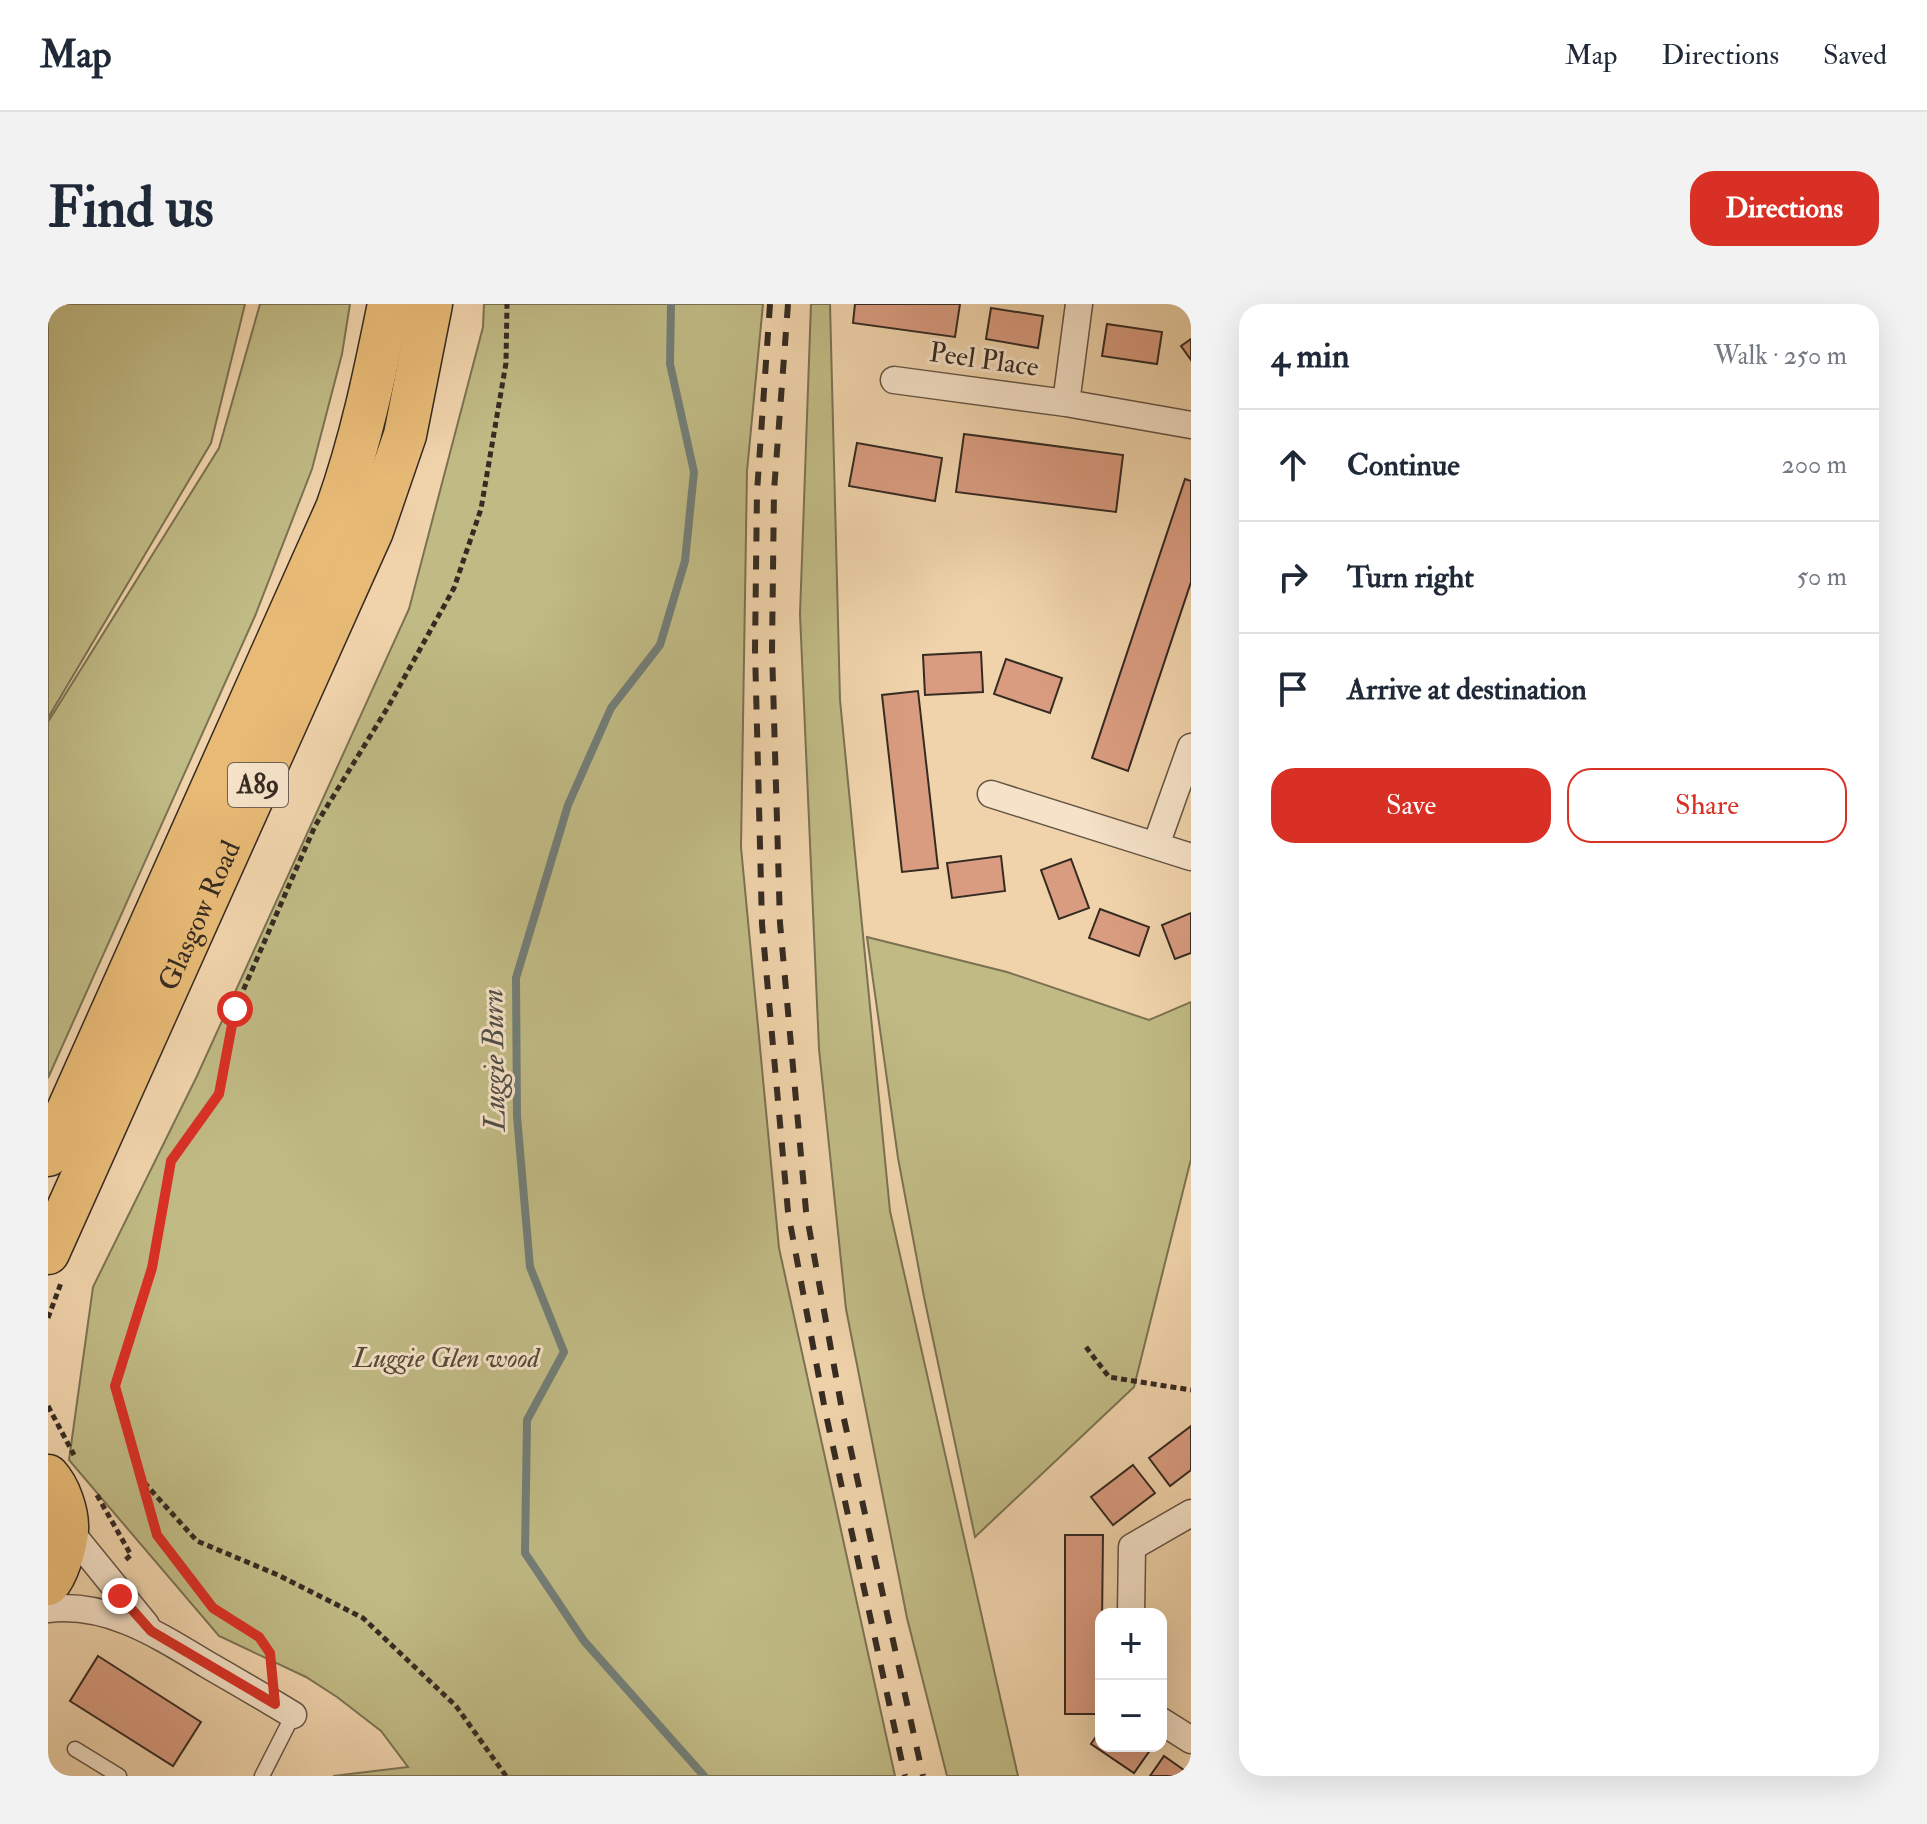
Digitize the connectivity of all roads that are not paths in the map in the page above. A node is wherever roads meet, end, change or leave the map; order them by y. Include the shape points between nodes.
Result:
1 (389, 304) edge
2 (431, 304) edge
3 (1079, 304) edge
4 (894, 380) dead end
5 (1066, 403) junction
6 (1191, 425) edge
7 (1191, 747) edge
8 (991, 794) dead end
9 (1156, 845) junction
10 (1191, 857) edge
11 (48, 1155) edge
12 (48, 1253) edge
13 (48, 1476) edge
14 (1191, 1513) edge
15 (68, 1529) junction
16 (48, 1584) edge
17 (1131, 1608) edge
18 (48, 1609) edge
19 (151, 1631) junction
20 (284, 1710) joint
21 (1167, 1725) edge
22 (1191, 1740) edge
23 (75, 1749) dead end
24 (119, 1776) edge
25 (262, 1776) edge

1 - 11 main road, Glasgow Road / A89 via 373,387 337,508
2 - 12 main road, Glasgow Road / A89 via 405,435 372,531
3 - 5 street, Peel Place
4 - 5 street, Peel Place
5 - 6 street, Peel Place
7 - 9 street
8 - 9 street
9 - 10 street
13 - 15 main road via 57,1487
14 - 17 street via 1132,1547
15 - 16 main road via 55,1577
15 - 19 street
18 - 19 street via 86,1608
19 - 20 street
20 - 25 lane
21 - 22 street
23 - 24 lane

